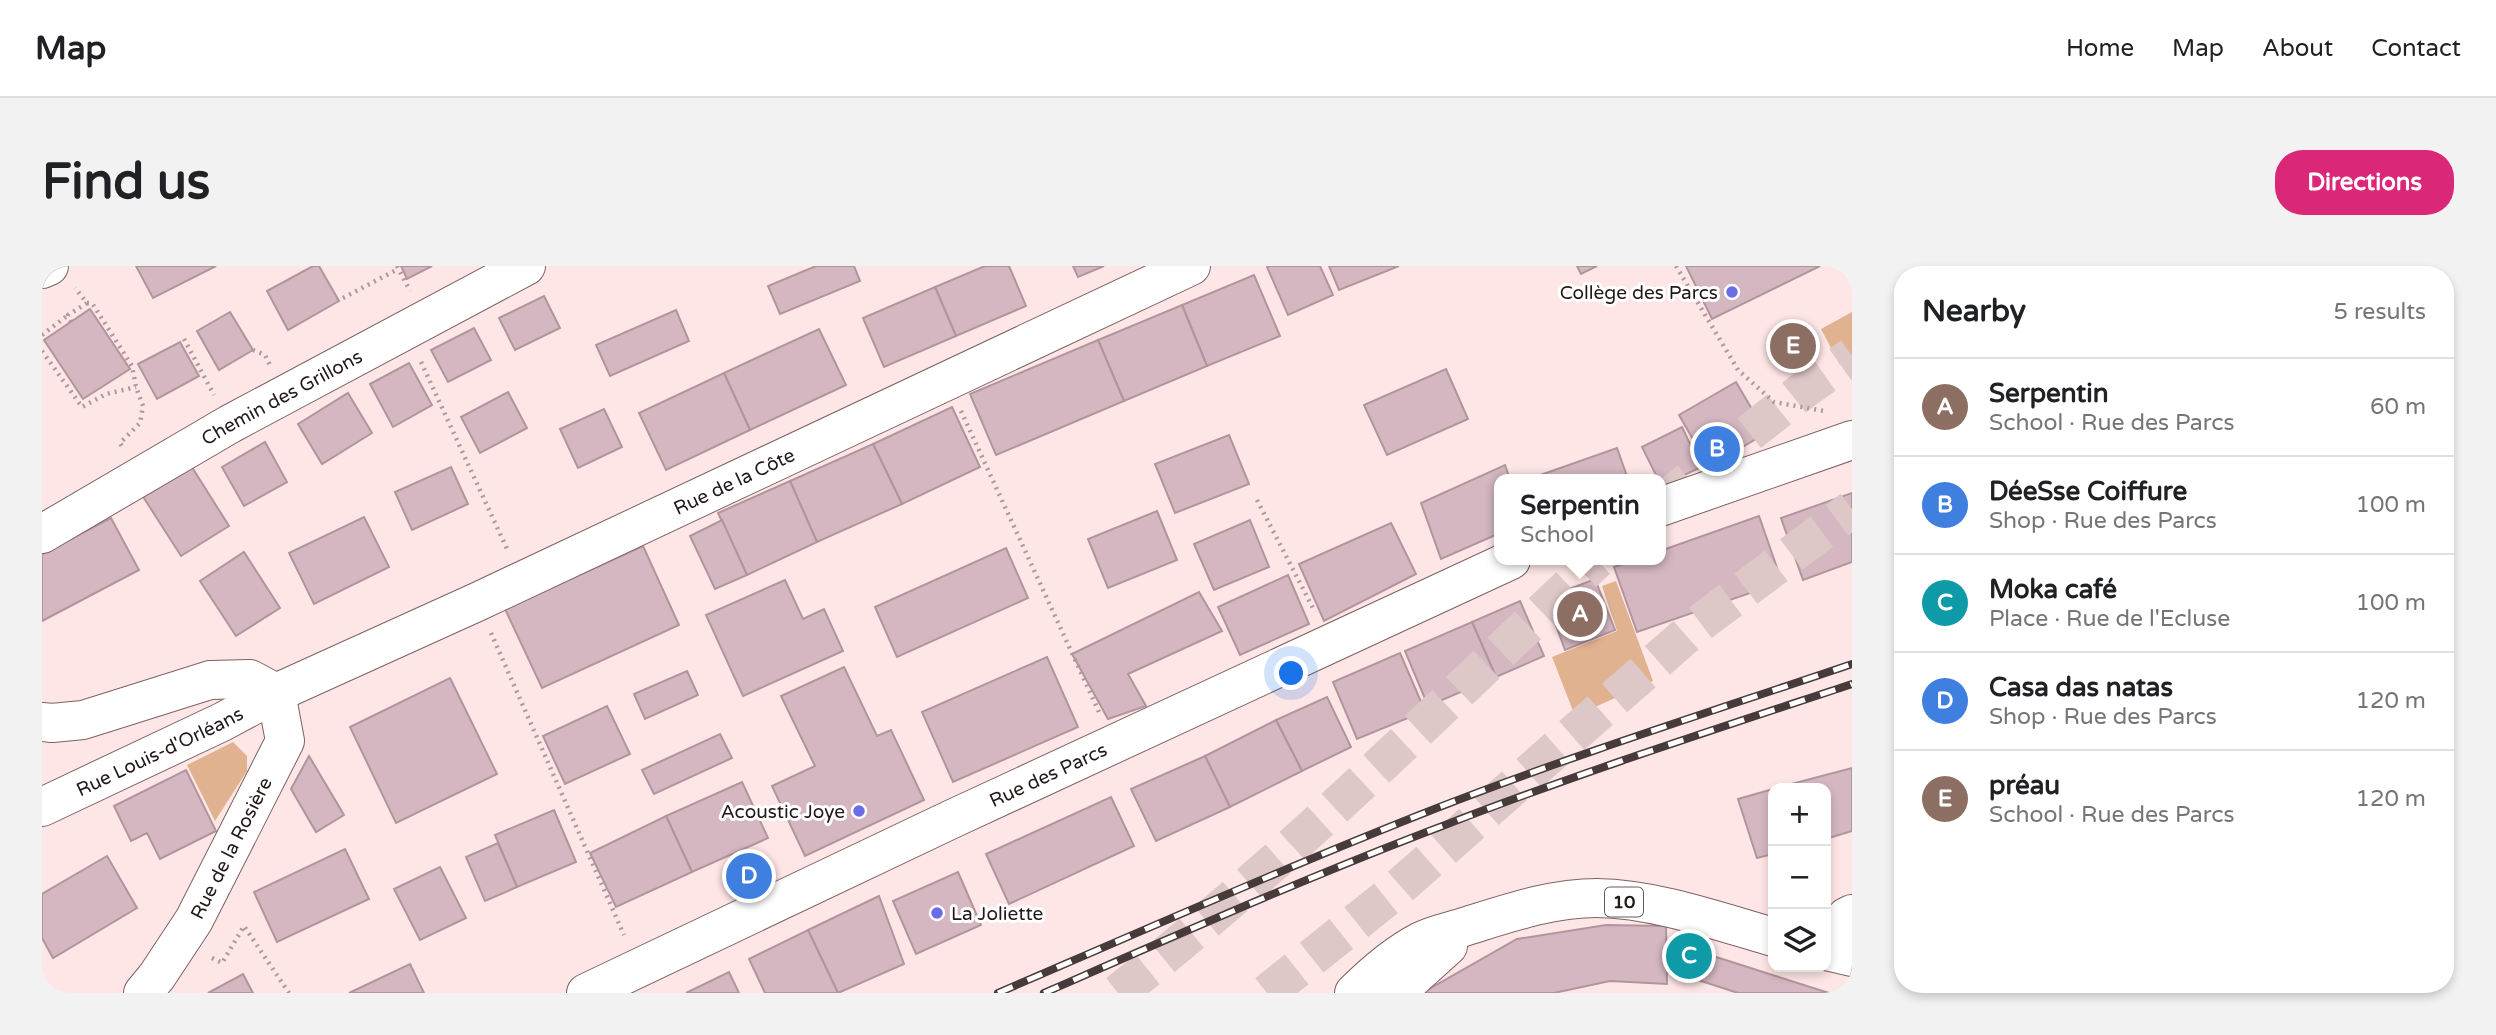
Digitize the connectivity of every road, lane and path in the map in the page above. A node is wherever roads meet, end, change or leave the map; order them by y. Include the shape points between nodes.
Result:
1 (49, 266) edge
2 (526, 266) edge
3 (1191, 266) edge
4 (1676, 266) edge
5 (42, 269) edge
6 (398, 269) dead end
7 (343, 298) dead end
8 (87, 303) dead end
9 (68, 315) dead end
10 (405, 330) junction
11 (42, 335) edge
12 (184, 339) dead end
13 (42, 351) edge
14 (947, 380) junction
15 (136, 387) junction
16 (1826, 411) dead end
17 (230, 424) junction
18 (1852, 440) edge
19 (143, 473) junction
20 (1257, 500) dead end
21 (1666, 505) edge
22 (42, 534) edge
23 (1500, 565) edge
24 (522, 580) junction
25 (477, 602) junction
26 (1316, 614) dead end
27 (276, 693) junction
28 (1100, 714) dead end
29 (42, 722) edge
30 (42, 807) edge
31 (1852, 914) edge
32 (1473, 924) junction
33 (1831, 934) edge
34 (1768, 936) edge
35 (626, 938) dead end
36 (178, 944) junction
37 (1831, 952) edge
38 (1852, 957) edge
39 (143, 993) edge
40 (289, 993) edge
41 (586, 993) edge
42 (1354, 993) edge
43 (1396, 993) edge

1 - 5 street
2 - 10 street, Chemin des Grillons
3 - 14 street, Rue de la Côte
4 - 16 path via 1738,370 1774,402
6 - 7 path
8 - 15 path via 92,303 132,366
9 - 11 path
10 - 17 street, Chemin des Grillons
10 - 24 path
12 - 17 path
13 - 15 path via 82,407 106,394
14 - 24 street, Rue de la Côte
14 - 28 path
15 - 19 path via 143,406 140,424 120,443
17 - 19 street, Chemin des Grillons
18 - 21 street
19 - 22 street, Chemin des Grillons
20 - 26 path
23 - 41 street, Rue des Parcs
24 - 25 street, Rue de la Côte
25 - 27 street, Rue de la Côte
25 - 35 path
27 - 29 street via 250,679 210,680 83,720
27 - 30 street, Rue Louis-d'Orléans
27 - 36 street, Rue de la Rosière via 285,741
31 - 33 street
32 - 34 street, 10 via 1556,902 1597,898 1693,915
32 - 42 street, 10 via 1398,954
32 - 43 street, 10
36 - 39 street, Rue de la Rosière
36 - 40 path via 222,962 244,926
37 - 38 street

